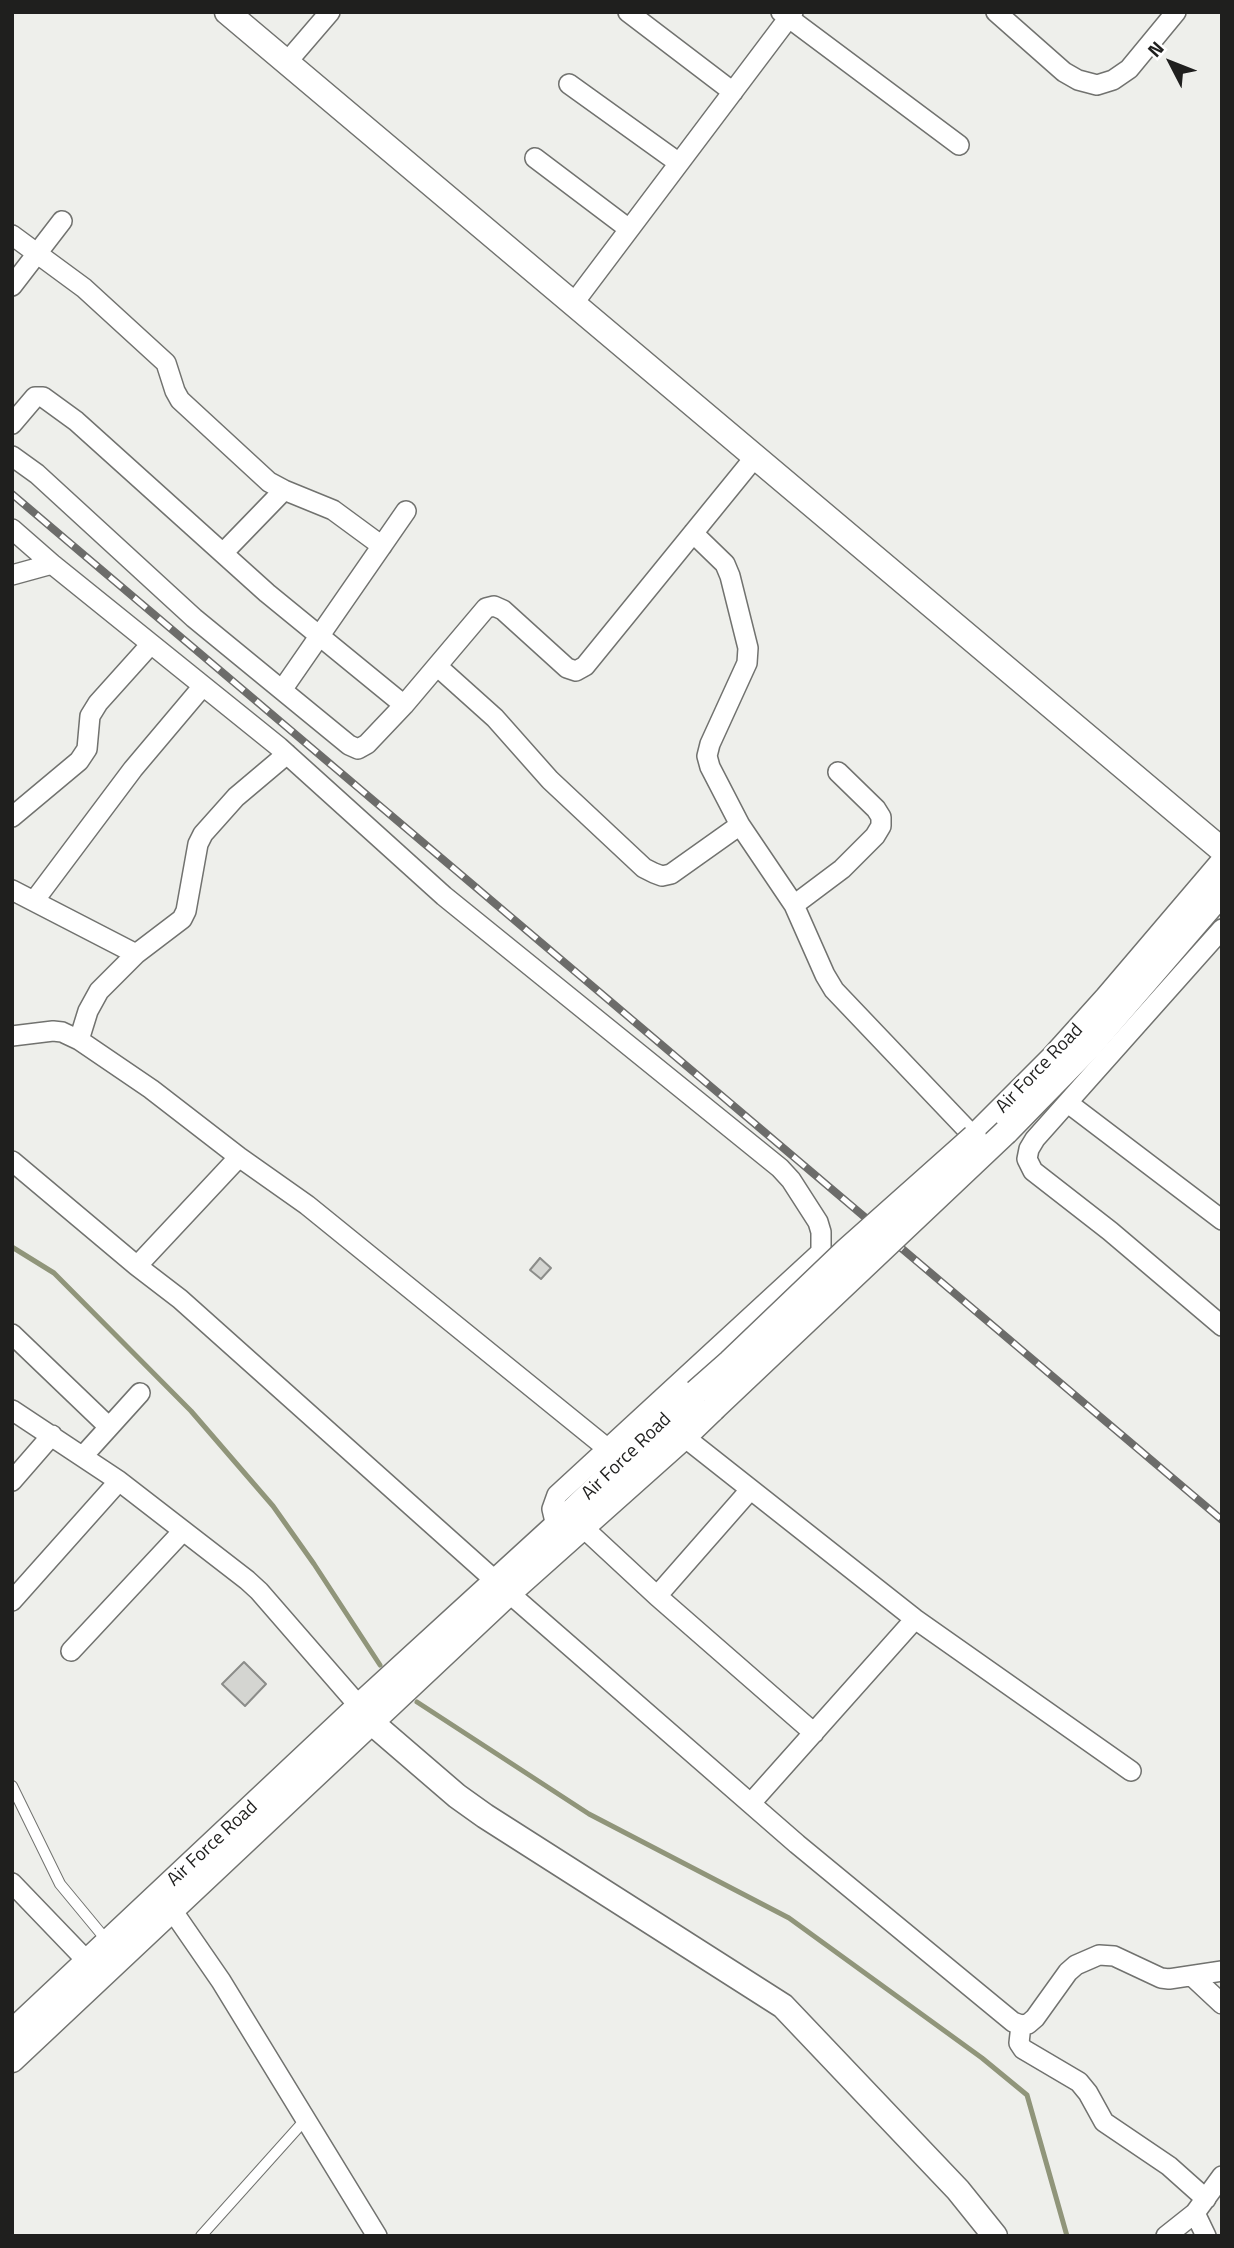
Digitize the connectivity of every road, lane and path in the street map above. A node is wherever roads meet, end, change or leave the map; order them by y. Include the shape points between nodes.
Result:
1 (228, 12) edge
2 (330, 12) edge
3 (628, 12) edge
4 (996, 12) edge
5 (787, 14) edge
6 (1169, 15) edge
7 (287, 62) junction
8 (569, 84) dead end
9 (733, 92) junction
10 (959, 145) dead end
11 (536, 158) dead end
12 (679, 163) junction
13 (62, 221) dead end
14 (629, 229) junction
15 (12, 235) edge
16 (35, 254) junction
17 (12, 286) edge
18 (573, 304) junction
19 (12, 424) edge
20 (12, 456) edge
21 (755, 457) junction
22 (284, 490) junction
23 (406, 511) dead end
24 (12, 529) edge
25 (693, 533) junction
26 (382, 546) junction
27 (223, 553) junction
28 (52, 564) junction
29 (12, 575) edge
30 (321, 635) junction
31 (151, 644) junction
32 (437, 666) junction
33 (203, 686) junction
34 (282, 690) junction
35 (404, 705) junction
36 (287, 754) junction
37 (838, 772) dead end
38 (12, 817) edge
39 (740, 825) junction
40 (1222, 850) edge
41 (1222, 863) edge
42 (12, 890) edge
43 (1222, 893) edge
44 (34, 901) junction
45 (794, 905) junction
46 (1222, 929) edge
47 (136, 954) junction
48 (12, 1036) edge
49 (79, 1040) junction
50 (1068, 1103) junction
51 (974, 1137) junction
52 (239, 1157) junction
53 (12, 1161) edge
54 (1222, 1220) edge
55 (821, 1263) junction
56 (137, 1266) junction
57 (1222, 1326) edge
58 (12, 1334) edge
59 (141, 1393) dead end
60 (704, 1401) junction
61 (12, 1410) edge
62 (664, 1421) junction
63 (110, 1427) junction
64 (52, 1435) junction
65 (684, 1437) junction
66 (608, 1450) junction
67 (83, 1456) junction
68 (118, 1480) junction
69 (12, 1481) edge
70 (750, 1490) junction
71 (569, 1523) junction
72 (183, 1531) junction
73 (503, 1586) junction
74 (657, 1596) junction
75 (12, 1601) edge
76 (915, 1619) junction
77 (71, 1651) dead end
78 (365, 1714) junction
79 (814, 1733) junction
80 (1131, 1771) dead end
81 (12, 1786) edge
82 (751, 1803) junction
83 (12, 1883) edge
84 (173, 1910) junction
85 (108, 1942) junction
86 (87, 1961) junction
87 (1222, 1971) edge
88 (1192, 1976) junction
89 (1222, 2004) edge
90 (1021, 2025) junction
91 (12, 2032) edge
92 (12, 2060) edge
93 (305, 2120) junction
94 (1222, 2176) edge
95 (1200, 2206) junction
96 (201, 2236) edge
97 (377, 2236) edge
98 (995, 2236) edge
99 (1166, 2236) edge
100 (1206, 2236) edge

1 - 7 street
2 - 7 street
3 - 9 street
4 - 6 street via 1064,72 1097,85 1129,69
5 - 9 street
5 - 10 street
7 - 18 street
8 - 12 street
9 - 12 street
11 - 14 street
12 - 14 street
13 - 16 street
14 - 18 street
15 - 16 street
16 - 17 street
16 - 22 street via 84,288 166,363 180,400
18 - 21 street
19 - 27 street via 29,402 43,397
20 - 34 street
21 - 25 street
21 - 40 street
22 - 26 street via 333,510
22 - 27 street
23 - 26 street
24 - 28 street
25 - 32 street via 585,666 576,671 494,606 479,614
25 - 39 street via 725,564 747,636 747,663 707,756
26 - 30 street
27 - 30 street
28 - 29 street
28 - 31 street
30 - 34 street
30 - 35 street
31 - 33 street
31 - 38 street via 90,716 87,749 79,761
32 - 35 street
32 - 39 street via 644,868 662,876 671,874
33 - 36 street
33 - 44 street via 133,769
34 - 35 street via 358,749
36 - 47 street via 236,797 203,834 182,919
36 - 55 street via 444,896 780,1168 818,1222
37 - 45 street via 876,809 881,826 842,869
39 - 45 street
41 - 51 street, Air Force Road via 1053,1058
42 - 44 street
43 - 60 street, Air Force Road, bridge via 1091,1045 1006,1132
44 - 47 street
45 - 51 street via 834,990
46 - 50 street
47 - 49 street via 99,991
48 - 49 street via 53,1031
49 - 52 street
50 - 54 street
50 - 57 street via 1029,1149 1027,1159 1033,1171
51 - 55 street, Air Force Road, bridge
52 - 56 street
52 - 66 street via 307,1205
53 - 56 street
55 - 60 street, Air Force Road, bridge
55 - 66 street
56 - 73 street
58 - 63 street
59 - 63 street
60 - 62 street, Air Force Road
60 - 65 street, Air Force Road
61 - 64 street
62 - 65 street
62 - 71 street, Air Force Road
63 - 67 street
64 - 67 street
64 - 69 street
65 - 70 street
65 - 71 street, Air Force Road
66 - 71 street via 557,1495 552,1509
67 - 68 street
68 - 72 street
68 - 75 street
70 - 74 street
70 - 76 street
71 - 73 street, Air Force Road
71 - 74 street
72 - 77 street
72 - 78 street via 259,1591
73 - 78 street, Air Force Road
73 - 82 street
74 - 79 street
76 - 79 street
76 - 80 street
78 - 84 street, Air Force Road
78 - 85 street, Air Force Road
78 - 98 street via 485,1816 783,2006 958,2190
79 - 82 street
81 - 85 lane via 60,1884
82 - 90 street
83 - 86 street
84 - 92 street, Air Force Road
84 - 93 street
85 - 86 street, Air Force Road
86 - 91 street, Air Force Road
87 - 88 street
88 - 89 street
88 - 90 street via 1161,1978 1114,1956 1099,1955 1068,1972 1035,2018
90 - 95 street via 1023,2049 1079,2082 1104,2122 1169,2166
93 - 96 lane
93 - 97 street
94 - 95 street
95 - 99 street
95 - 100 street

